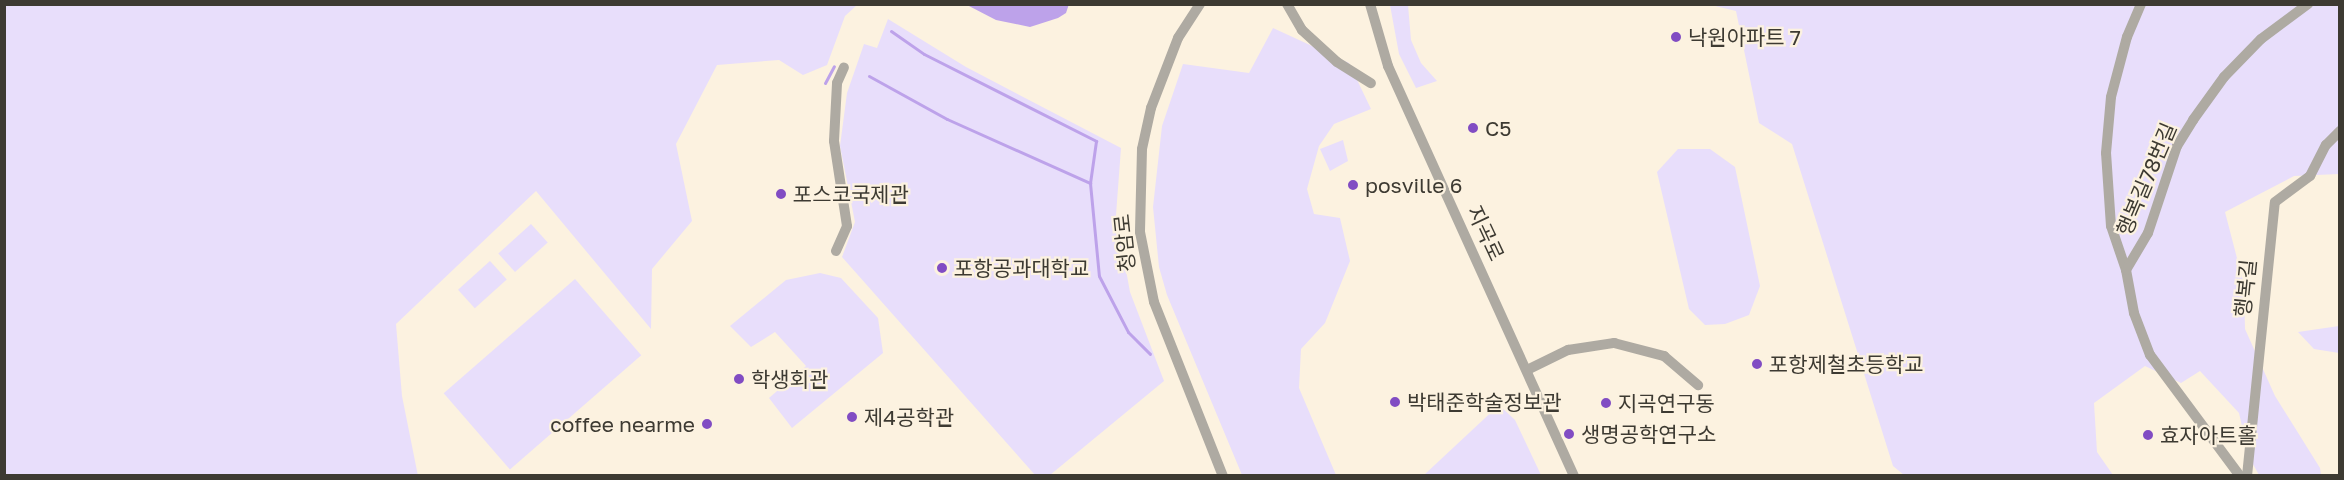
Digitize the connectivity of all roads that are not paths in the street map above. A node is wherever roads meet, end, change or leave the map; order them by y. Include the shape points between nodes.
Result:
1 (1200, 4) edge
2 (1287, 4) edge
3 (1370, 4) edge
4 (2141, 4) edge
5 (2308, 4) edge
6 (844, 67) dead end
7 (1371, 83) dead end
8 (2340, 131) edge
9 (836, 251) dead end
10 (2126, 270) junction
11 (1527, 370) junction
12 (1698, 385) dead end
13 (1223, 476) edge
14 (1574, 476) edge
15 (2240, 476) edge
16 (2247, 476) edge

1 - 13 street, 청암로 via 1178,38 1156,90 1142,149 1140,222 1143,259 1155,302
2 - 7 street via 1302,30 1336,62
3 - 11 street, 지곡로 via 1388,66
4 - 10 street, 행복길78번길 via 2127,37 2111,98 2106,153 2110,226
5 - 10 street, 행복길78번길 via 2261,39 2224,77 2193,120 2177,146 2148,233
6 - 9 street via 837,83 834,141 847,226
8 - 16 street, 행복길 via 2326,145 2310,176 2275,202
10 - 15 street, 행복길78번길 via 2134,313 2150,355
11 - 12 street via 1568,350 1614,343 1664,356
11 - 14 street, 지곡로

